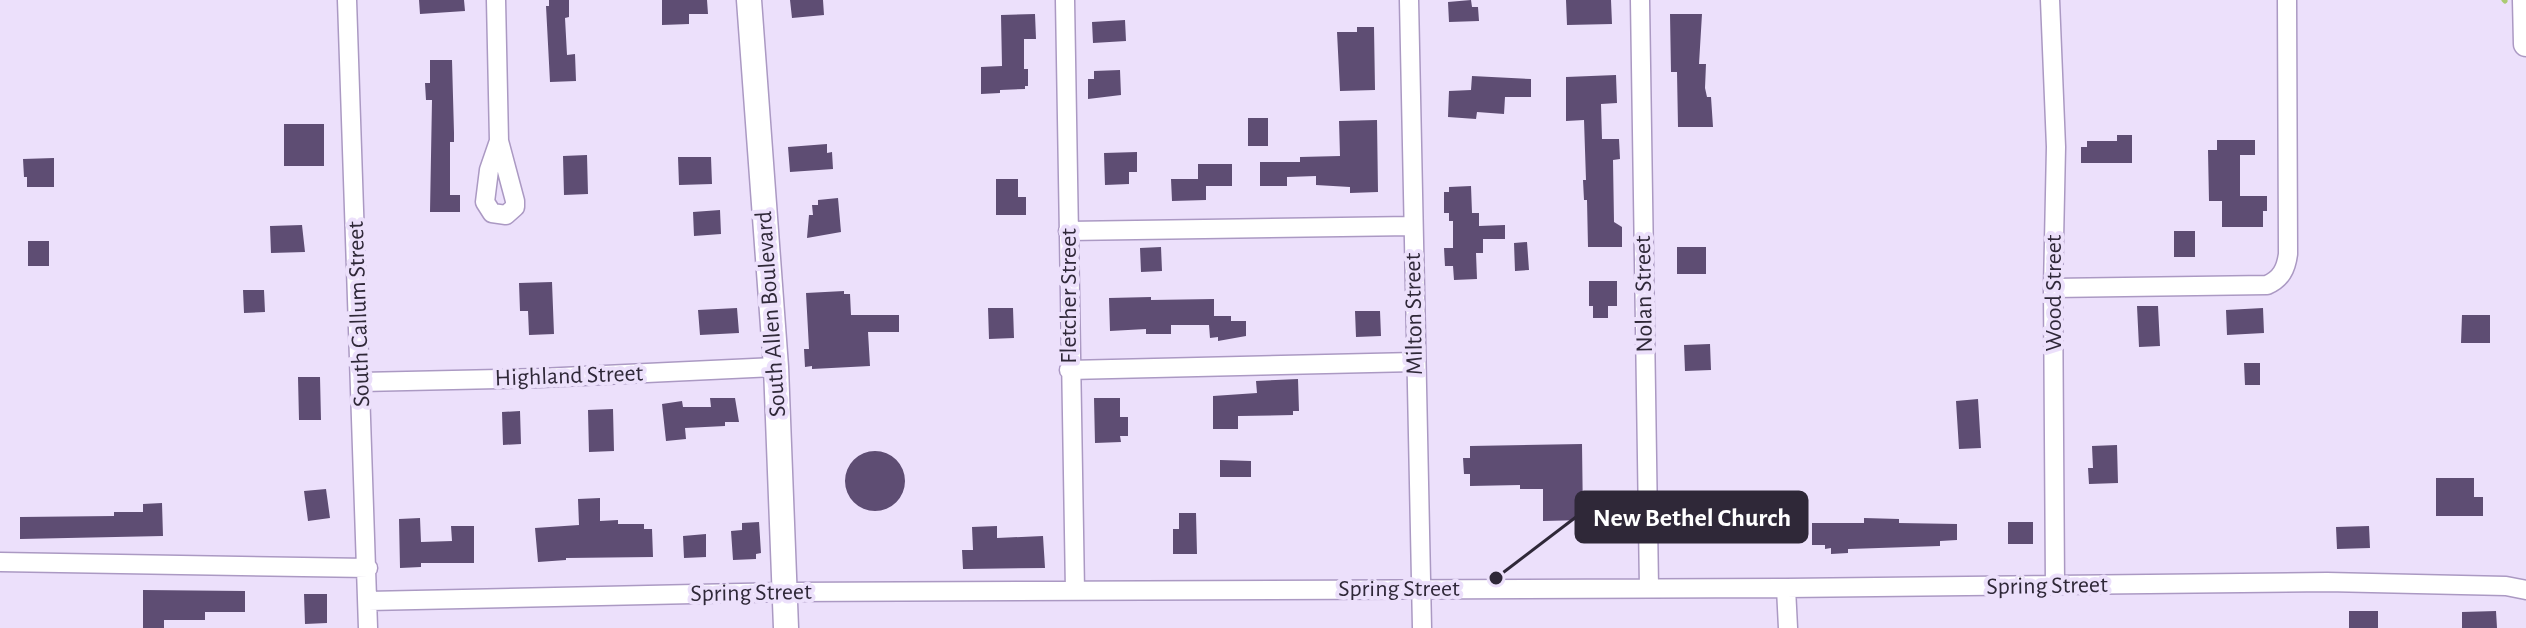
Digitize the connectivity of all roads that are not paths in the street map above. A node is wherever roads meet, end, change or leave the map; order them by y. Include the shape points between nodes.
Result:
1 (347, 0) edge
2 (496, 0) edge
3 (749, 0) edge
4 (1065, 0) edge
5 (1409, 0) edge
6 (1640, 0) edge
7 (2050, 0) edge
8 (2287, 0) edge
9 (2525, 0) edge
10 (2526, 44) edge
11 (499, 141) dead end
12 (1412, 226) junction
13 (1068, 231) junction
14 (2053, 288) junction
15 (1415, 362) junction
16 (776, 367) junction
17 (1069, 370) junction
18 (361, 382) junction
19 (0, 562) edge
20 (368, 568) junction
21 (2055, 586) junction
22 (1421, 588) junction
23 (1649, 588) junction
24 (1786, 588) junction
25 (2526, 590) edge
26 (1075, 591) junction
27 (785, 592) junction
28 (368, 601) junction
29 (368, 628) edge
30 (786, 628) edge
31 (1422, 628) edge
32 (1788, 628) edge

1 - 18 street, South Callum Street
2 - 11 street
3 - 16 street, South Allen Boulevard
4 - 13 street, Fletcher Street
5 - 12 street, Milton Street
6 - 23 street, Nolan Street
7 - 14 street, Wood Street via 2056,147
8 - 14 street via 2288,254 2283,273 2267,285
9 - 10 street
12 - 13 street
12 - 15 street, Milton Street
13 - 17 street, Fletcher Street
14 - 21 street, Wood Street
15 - 17 street
15 - 22 street, Milton Street
16 - 18 street, Highland Street
16 - 27 street, South Allen Boulevard
17 - 26 street, Fletcher Street
18 - 20 street, South Callum Street
19 - 20 street
20 - 28 street, South Callum Street
21 - 24 street, Spring Street
21 - 25 street, Spring Street via 2362,582
22 - 23 street, Spring Street
22 - 26 street, Spring Street
22 - 31 street, Milton Street
23 - 24 street, Spring Street
24 - 32 street
26 - 27 street, Spring Street
27 - 28 street, Spring Street
27 - 30 street, South Allen Boulevard
28 - 29 street, South Callum Street

